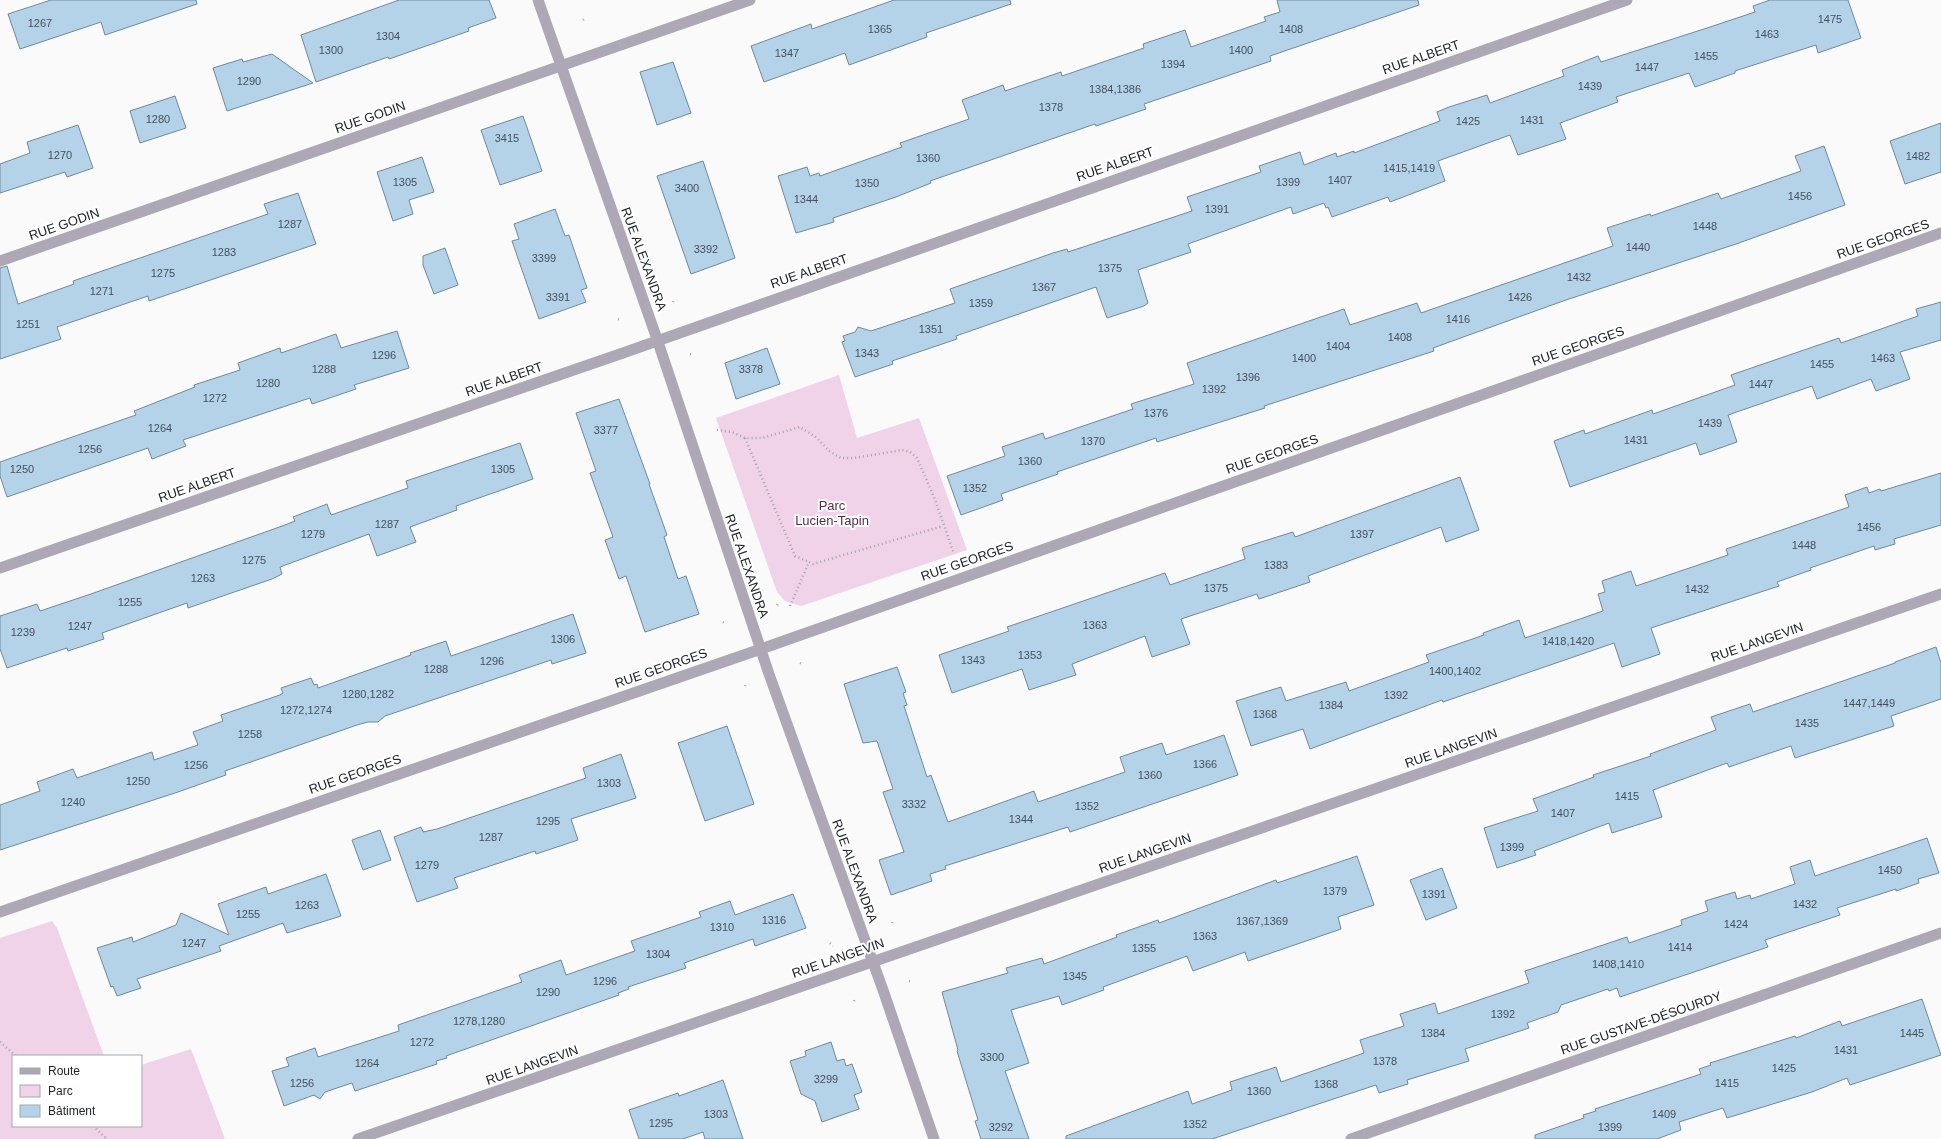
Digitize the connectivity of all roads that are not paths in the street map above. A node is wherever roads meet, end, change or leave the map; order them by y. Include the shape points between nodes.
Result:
1 (538, 0) edge
2 (750, 0) edge
3 (1627, 0) edge
4 (560, 66) junction
5 (1941, 233) edge
6 (0, 261) edge
7 (657, 339) junction
8 (0, 568) edge
9 (1941, 594) edge
10 (760, 649) junction
11 (0, 912) edge
12 (1941, 933) edge
13 (873, 962) junction
14 (358, 1139) edge
15 (934, 1139) edge
16 (1351, 1139) edge

1 - 4 street, RUE ALEXANDRA
2 - 4 street, RUE GODIN
3 - 7 street, RUE ALBERT
4 - 6 street, RUE GODIN
4 - 7 street, RUE ALEXANDRA
5 - 10 street, RUE GEORGES
7 - 8 street, RUE ALBERT via 626,352
7 - 10 street, RUE ALEXANDRA
9 - 13 street, RUE LANGEVIN
10 - 11 street, RUE GEORGES
10 - 13 street, RUE ALEXANDRA
12 - 16 street, RUE GUSTAVE-DÉSOURDY
13 - 14 street, RUE LANGEVIN
13 - 15 street, RUE ALEXANDRA

